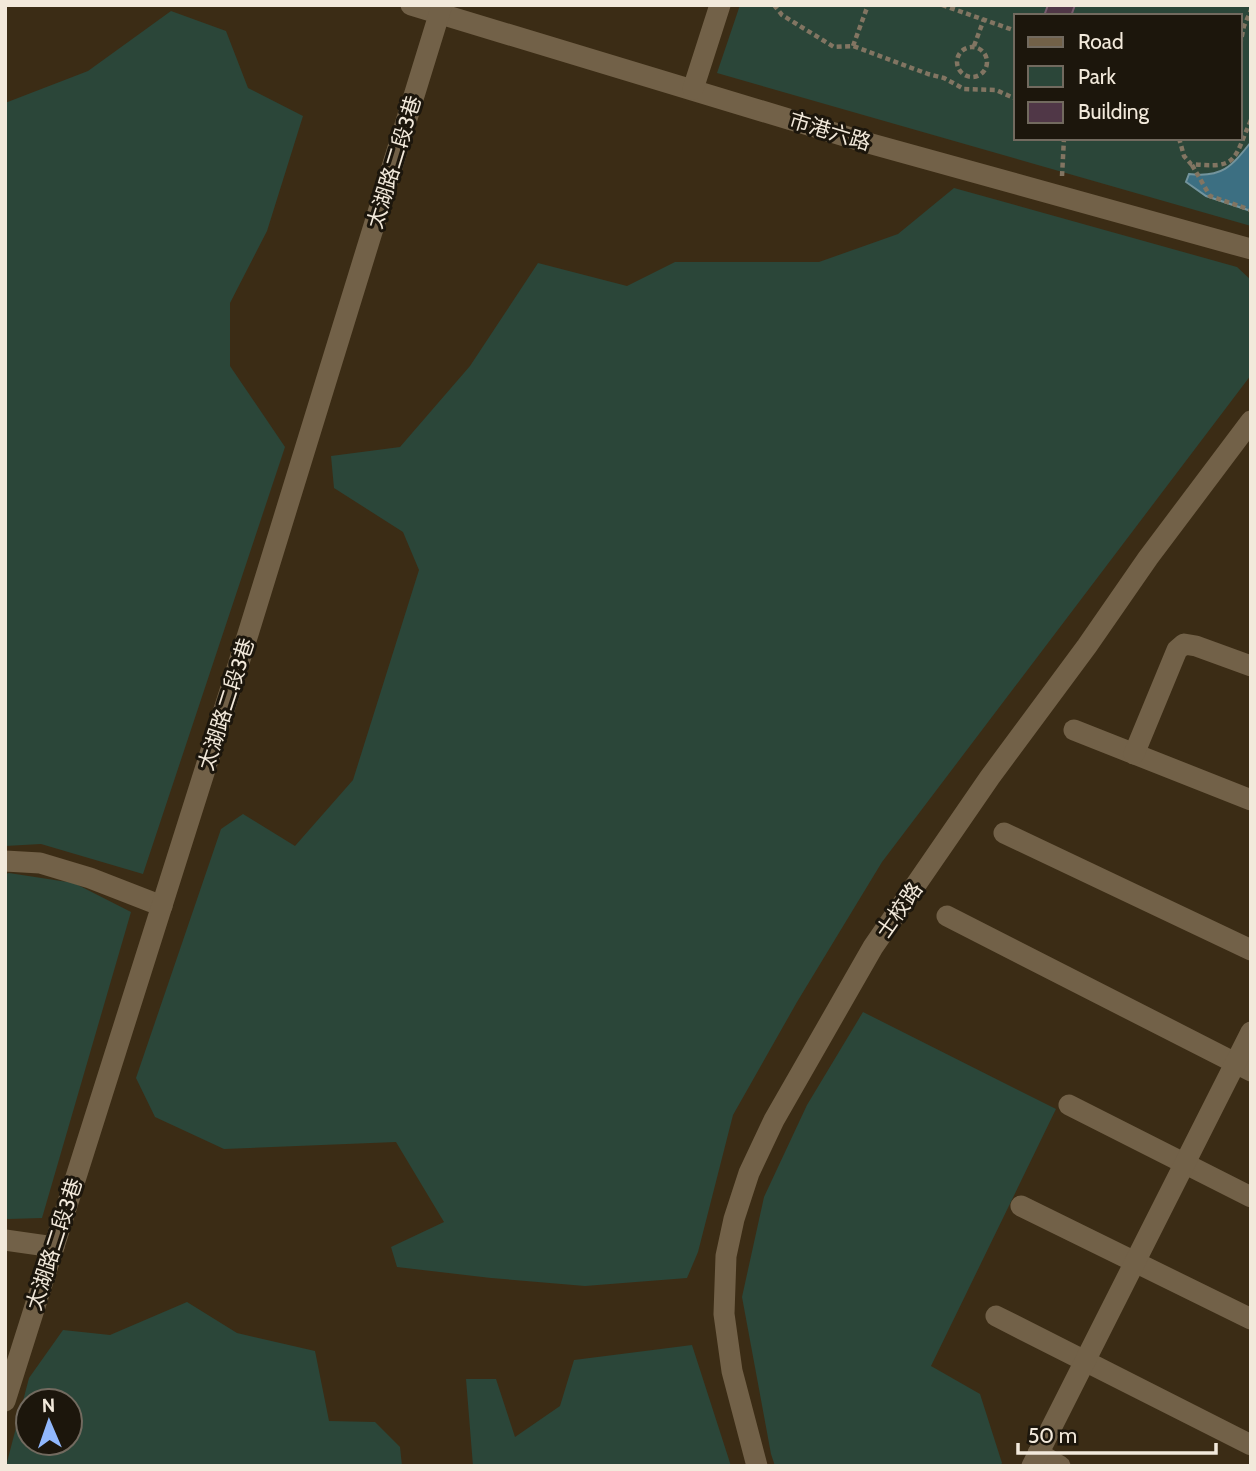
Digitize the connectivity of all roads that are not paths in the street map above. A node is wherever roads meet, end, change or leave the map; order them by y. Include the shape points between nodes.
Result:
1 (411, 5) edge
2 (720, 5) edge
3 (441, 9) edge
4 (693, 89) junction
5 (1251, 249) edge
6 (1251, 421) edge
7 (1251, 666) edge
8 (1074, 730) dead end
9 (1134, 754) junction
10 (1251, 800) edge
11 (1004, 832) dead end
12 (5, 861) edge
13 (162, 906) junction
14 (947, 916) dead end
15 (1251, 950) edge
16 (1251, 1032) edge
17 (1243, 1067) edge
18 (1069, 1105) dead end
19 (1185, 1164) junction
20 (1251, 1196) edge
21 (1021, 1206) dead end
22 (5, 1240) edge
23 (54, 1247) junction
24 (1135, 1261) junction
25 (996, 1316) dead end
26 (1251, 1319) edge
27 (1083, 1360) junction
28 (5, 1401) edge
29 (1251, 1444) edge
30 (1035, 1459) edge
31 (757, 1466) edge
32 (1060, 1466) edge

1 - 3 street, 市港六路
2 - 4 street
3 - 4 street, 市港六路
3 - 13 street, 太湖路二段3巷
4 - 5 street, 市港六路 via 861,141
6 - 31 street, 士校路 via 990,777 873,947 774,1120 749,1173 726,1256 724,1314 732,1371
7 - 9 street via 1184,644 1177,650
8 - 9 street
9 - 10 street
11 - 15 street
12 - 13 street via 65,870
13 - 23 street, 太湖路二段3巷
14 - 17 street
16 - 17 street
17 - 19 street
18 - 19 street
19 - 20 street
19 - 24 street
21 - 24 street
22 - 23 street
23 - 28 street, 太湖路二段3巷
24 - 26 street
24 - 27 street
25 - 27 street
27 - 29 street
27 - 30 street
30 - 32 street

